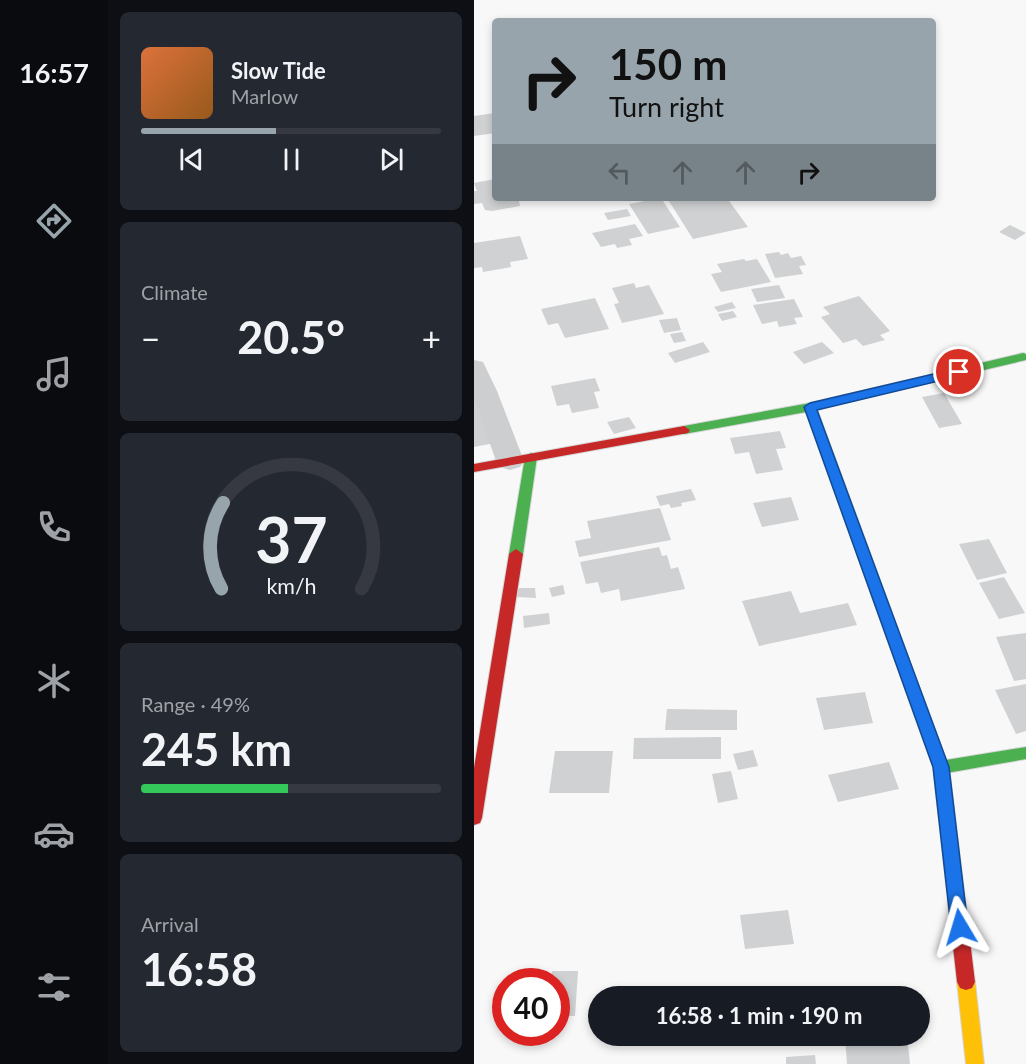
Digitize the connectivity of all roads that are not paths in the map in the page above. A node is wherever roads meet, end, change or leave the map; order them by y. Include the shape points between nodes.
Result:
1 (1023, 357) dead end
2 (474, 368) edge
3 (810, 407) junction
4 (521, 459) junction
5 (474, 468) edge
6 (483, 709) edge
7 (1026, 753) edge
8 (941, 767) junction
9 (474, 818) edge
10 (975, 1064) edge

1 - 3 street
2 - 4 street via 495,425
3 - 4 street
3 - 8 street
4 - 5 street
4 - 6 street
6 - 9 street
7 - 8 street
8 - 10 street

